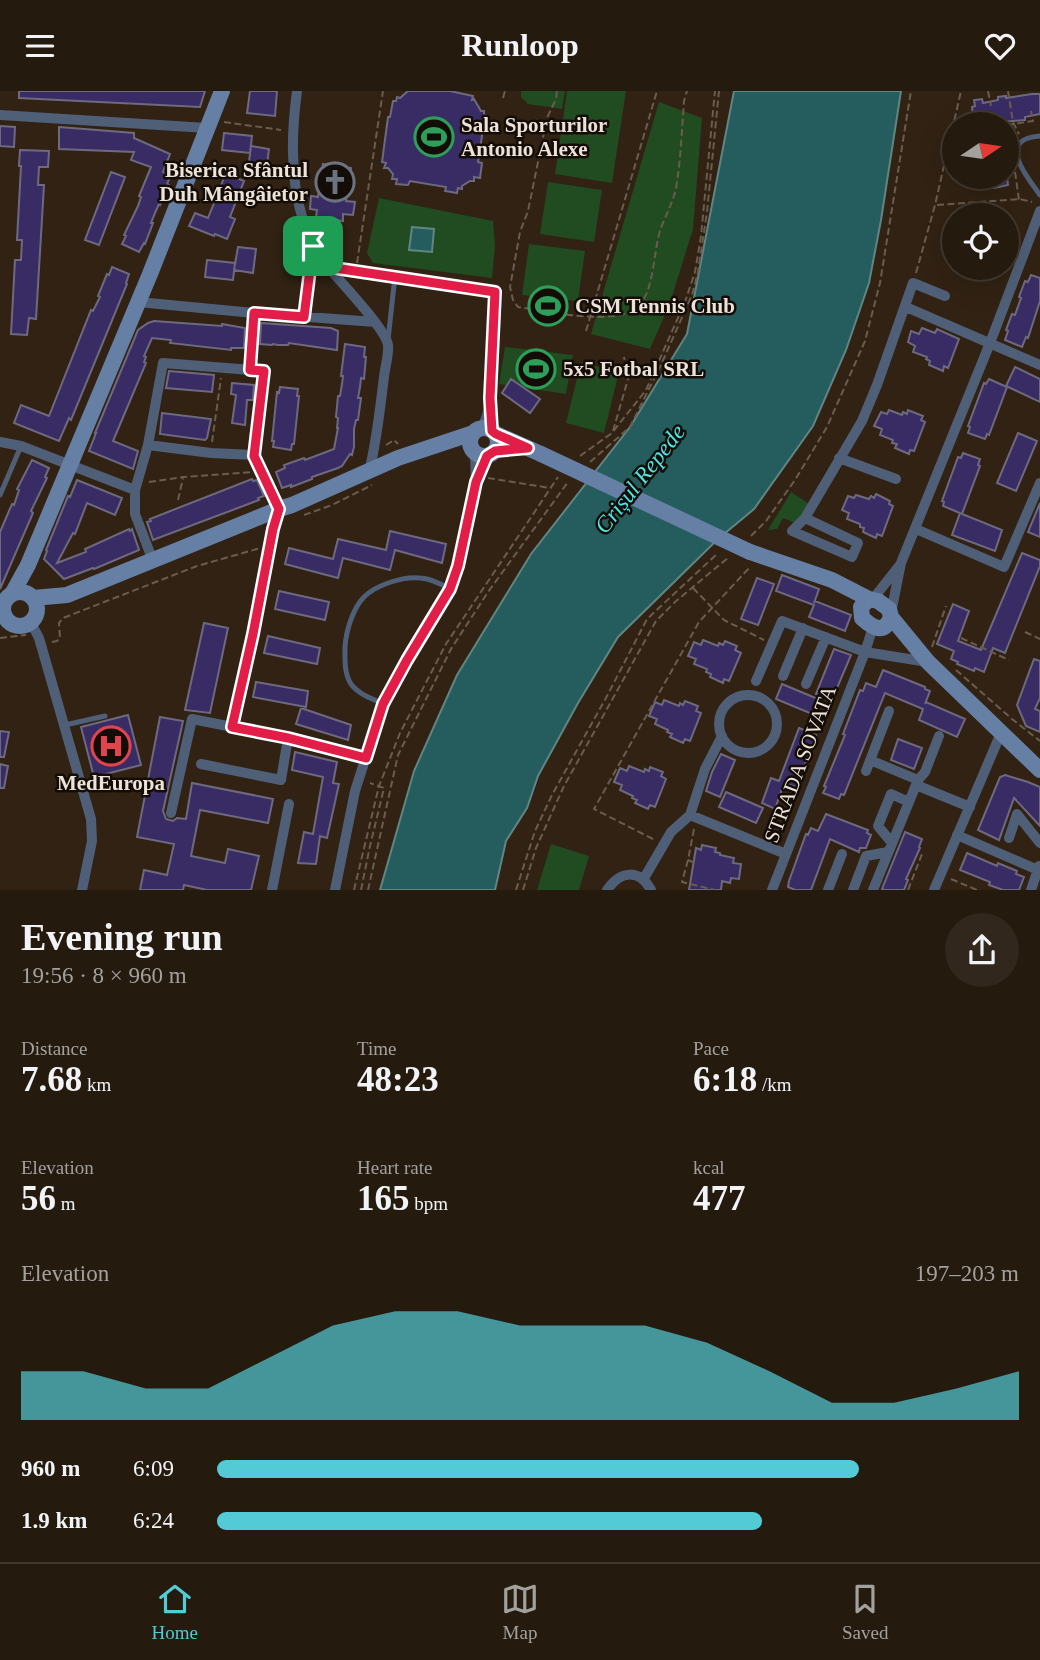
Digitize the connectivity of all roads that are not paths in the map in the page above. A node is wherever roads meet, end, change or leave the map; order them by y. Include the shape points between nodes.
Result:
1 (222, 91) edge
2 (297, 91) edge
3 (0, 115) edge
4 (209, 124) junction
5 (1040, 136) edge
6 (1040, 195) edge
7 (1040, 211) edge
8 (313, 246) junction
9 (328, 267) junction
10 (395, 276) junction
11 (945, 296) dead end
12 (138, 302) junction
13 (906, 307) junction
14 (254, 313) junction
15 (304, 317) junction
16 (375, 322) junction
17 (388, 343) junction
18 (990, 343) junction
19 (1040, 365) edge
20 (250, 370) junction
21 (490, 398) junction
22 (0, 442) edge
23 (484, 442) junction
24 (148, 445) junction
25 (21, 446) junction
26 (254, 456) junction
27 (839, 458) junction
28 (70, 465) junction
29 (372, 477) junction
30 (896, 479) dead end
31 (1040, 484) edge
32 (135, 490) junction
33 (1, 492) edge
34 (279, 509) junction
35 (805, 518) junction
36 (916, 529) junction
37 (153, 561) junction
38 (901, 563) junction
39 (28, 565) junction
40 (450, 589) junction
41 (66, 595) junction
42 (32, 597) junction
43 (868, 603) junction
44 (5, 604) edge
45 (33, 621) junction
46 (884, 621) junction
47 (6, 626) edge
48 (803, 628) junction
49 (825, 637) junction
50 (864, 652) junction
51 (918, 652) junction
52 (783, 676) dead end
53 (756, 681) dead end
54 (806, 684) dead end
55 (383, 704) junction
56 (889, 711) dead end
57 (104, 716) dead end
58 (65, 726) junction
59 (232, 727) junction
60 (1001, 733) junction
61 (722, 736) junction
62 (939, 736) dead end
63 (288, 738) junction
64 (366, 758) junction
65 (201, 764) dead end
66 (1040, 770) edge
67 (917, 783) junction
68 (909, 802) junction
69 (289, 804) dead end
70 (970, 807) junction
71 (171, 813) dead end
72 (693, 816) junction
73 (957, 835) junction
74 (1009, 838) dead end
75 (1040, 842) edge
76 (890, 848) junction
77 (786, 854) junction
78 (842, 854) dead end
79 (1039, 867) edge
80 (643, 880) junction
81 (774, 889) edge
82 (82, 890) edge
83 (272, 890) edge
84 (335, 890) edge
85 (607, 890) edge
86 (651, 890) edge
87 (828, 890) edge
88 (853, 890) edge
89 (873, 890) edge
90 (934, 890) edge
91 (1031, 890) edge

1 - 4 street
2 - 8 street via 295,188
3 - 4 street
4 - 12 street
5 - 6 lane via 1022,141 1017,152 1018,162
7 - 18 street, STRADA SOVATA
8 - 9 street
8 - 15 street
9 - 10 lane
9 - 16 street
10 - 17 lane
10 - 21 lane via 495,292
11 - 13 street via 913,283
12 - 14 street
12 - 28 street
13 - 18 street
13 - 27 street via 862,421
14 - 15 street
14 - 20 street
15 - 16 street
16 - 17 street
17 - 29 street
18 - 19 street
18 - 36 street, STRADA SOVATA
20 - 24 street via 163,363
20 - 26 street via 264,371
21 - 23 lane
21 - 23 lane
22 - 25 street
23 - 29 street via 448,442 398,458
23 - 40 street
23 - 43 street, bridge via 534,451 748,551 832,580
24 - 26 street
24 - 32 street
25 - 28 street
25 - 33 lane
26 - 34 street
27 - 30 street
27 - 35 street
28 - 32 street
28 - 39 street
29 - 34 street
31 - 36 street via 1004,567
32 - 37 street via 135,514
34 - 37 street
34 - 59 street
35 - 35 street via 858,543 852,557 792,531
36 - 38 street, STRADA SOVATA
37 - 41 street
38 - 43 street, STRADA SOVATA
38 - 46 street, STRADA SOVATA
39 - 42 street
39 - 44 street
40 - 55 street
40 - 55 lane via 421,577 405,578 365,597 354,613 345,641 345,667 352,685
41 - 42 street
41 - 45 street
42 - 44 street via 21,592
42 - 45 street via 37,608
43 - 46 street via 887,606
43 - 46 street via 862,618
44 - 47 street
45 - 47 street via 22,627
45 - 58 street
46 - 50 street, STRADA SOVATA
46 - 51 street
48 - 49 street
48 - 52 street
48 - 53 street via 782,621
49 - 50 street
49 - 54 street
50 - 51 street
50 - 77 street, STRADA SOVATA
51 - 60 street
55 - 64 street
56 - 67 street via 868,765
57 - 58 lane
58 - 82 street via 91,819 92,841
59 - 63 street
59 - 71 street via 192,719
60 - 66 street
60 - 70 street
61 - 61 street via 720,717 738,697 757,696 776,715 775,734 763,749 744,752
61 - 72 street via 705,769
62 - 67 street
63 - 64 street
63 - 65 street via 281,780
64 - 84 street
67 - 68 street
67 - 70 street
68 - 76 street
68 - 76 street via 891,794 877,825
69 - 83 street
70 - 73 street
72 - 77 street
72 - 80 street via 671,832
73 - 79 street
73 - 90 street
74 - 75 street via 1017,814
76 - 88 street via 866,856
76 - 89 street
77 - 81 street, STRADA SOVATA
78 - 87 street
79 - 91 street
80 - 85 street via 621,876
80 - 86 street

